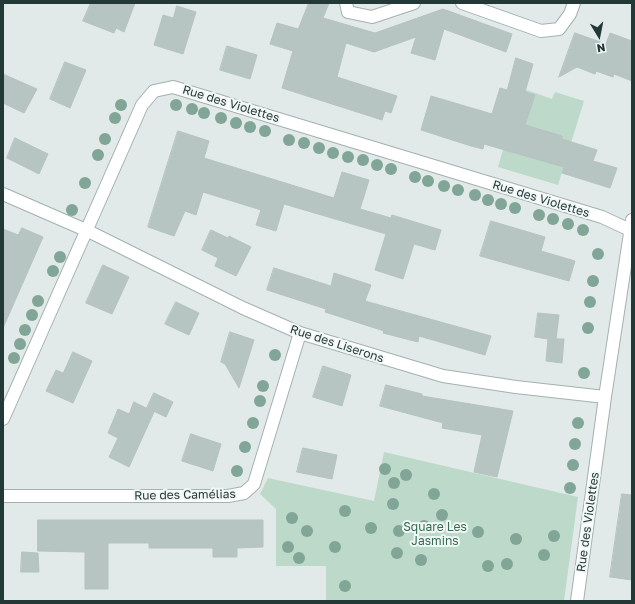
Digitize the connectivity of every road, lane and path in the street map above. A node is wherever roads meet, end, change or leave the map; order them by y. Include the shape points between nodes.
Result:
1 (346, 3) edge
2 (414, 3) edge
3 (462, 3) edge
4 (574, 3) edge
5 (3, 194) edge
6 (631, 225) edge
7 (88, 231) junction
8 (300, 333) junction
9 (605, 397) junction
10 (3, 419) edge
11 (3, 496) edge
12 (577, 601) edge

1 - 2 street via 348,12 372,17
3 - 4 street via 541,31 559,29 570,14
5 - 7 street, Rue des Liserons
6 - 7 street, Rue des Violettes via 173,87 154,90 142,105
6 - 9 street, Rue des Violettes
7 - 8 street, Rue des Liserons via 243,308
7 - 10 street, Rue des Violettes
8 - 9 street, Rue des Liserons via 443,376 516,388
8 - 11 street, Rue des Camélias via 254,484 244,493 228,496
9 - 12 street, Rue des Violettes

